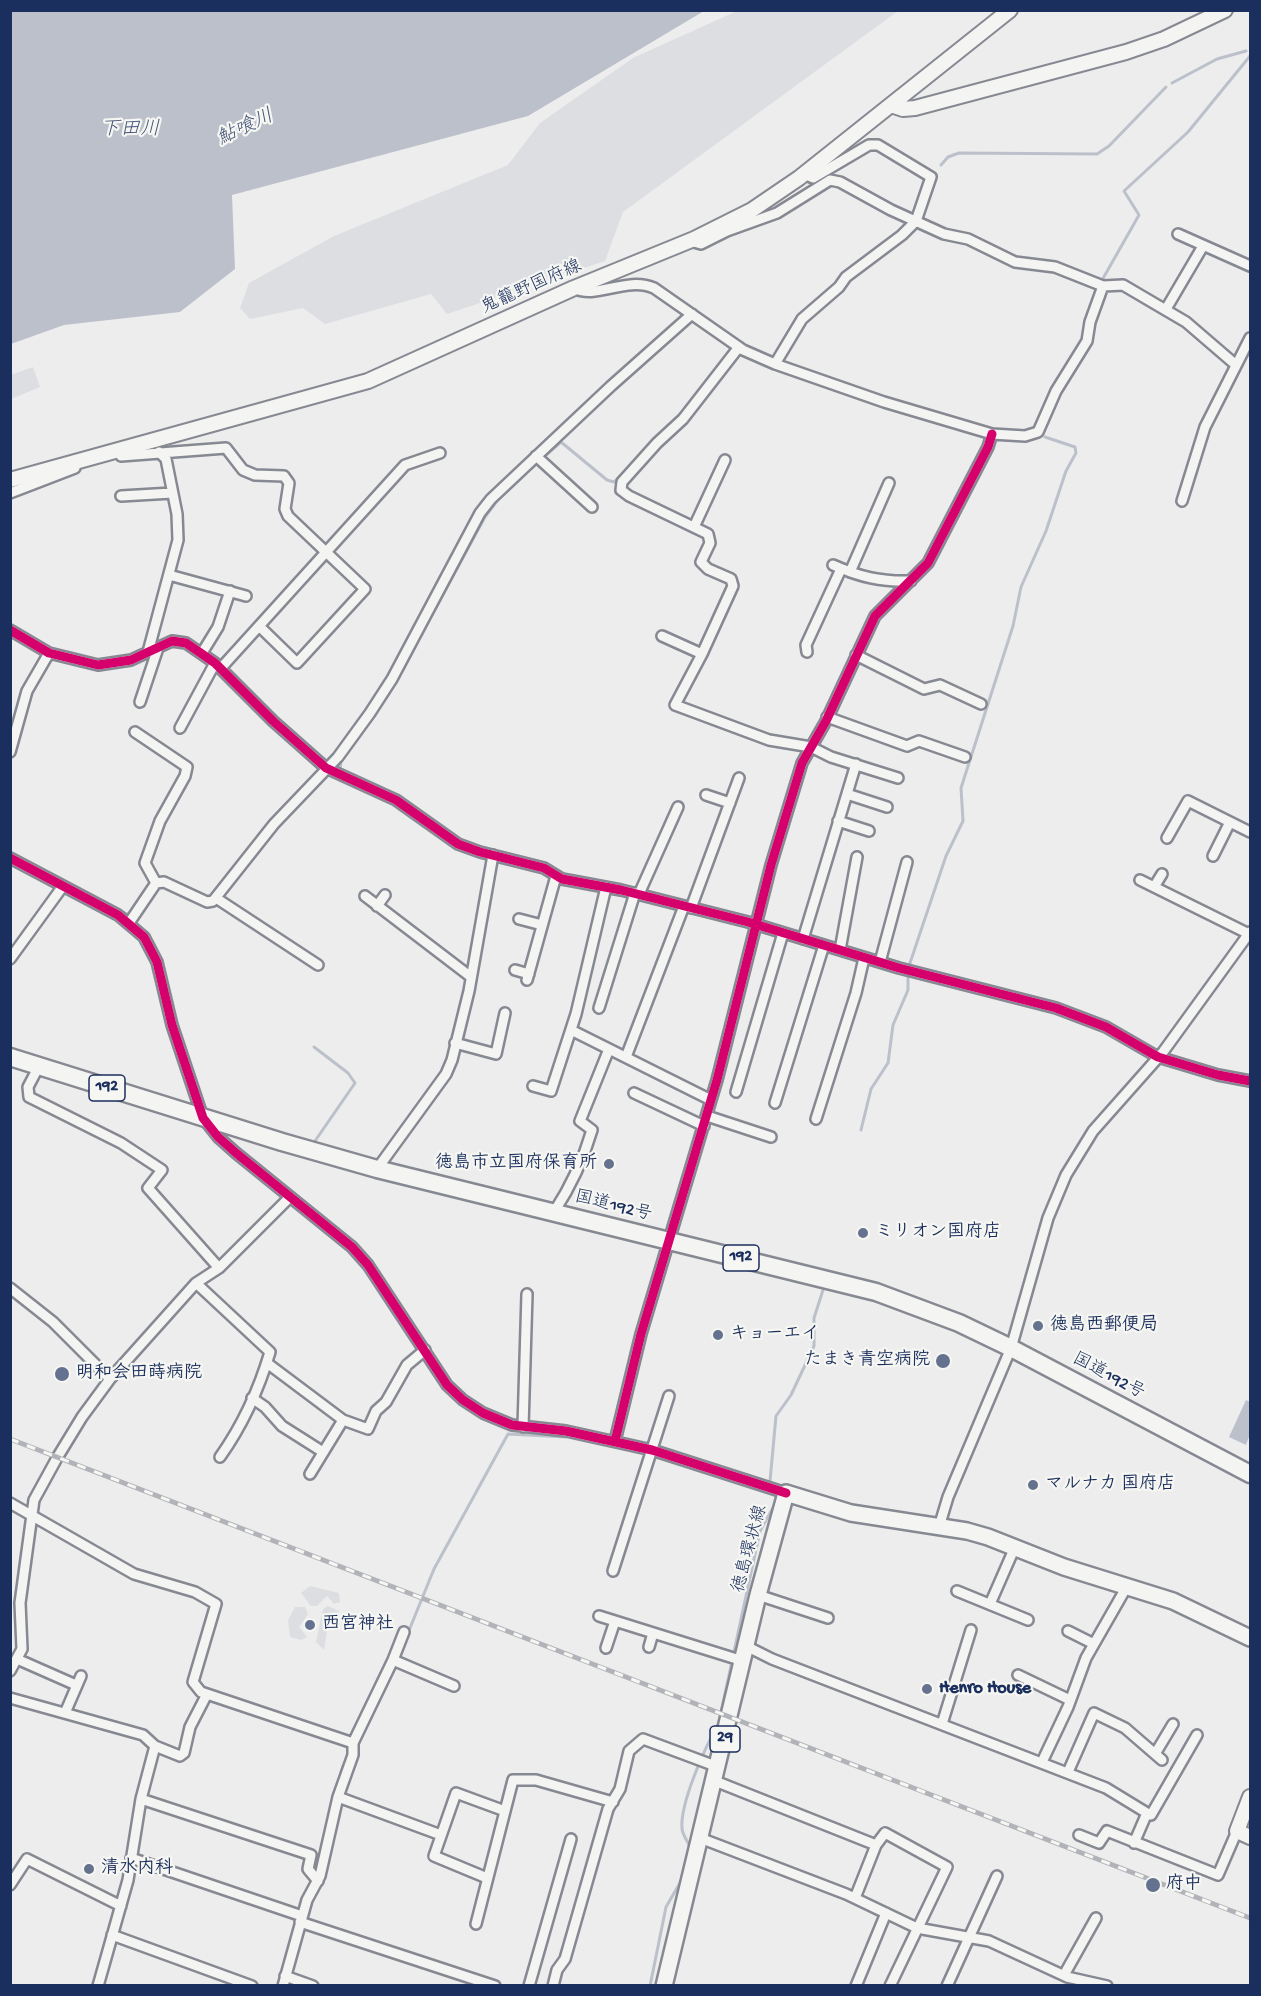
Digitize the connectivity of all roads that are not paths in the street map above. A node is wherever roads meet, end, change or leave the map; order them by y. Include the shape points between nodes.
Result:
1 (1010, 10) edge
2 (1225, 10) edge
3 (891, 105) junction
4 (804, 174) junction
5 (916, 221) junction
6 (1178, 234) dead end
7 (690, 241) junction
8 (1203, 246) junction
9 (1251, 266) edge
10 (1103, 286) junction
11 (574, 288) junction
12 (1166, 309) junction
13 (692, 314) junction
14 (1251, 338) edge
15 (739, 347) junction
16 (775, 364) junction
17 (1236, 365) junction
18 (992, 434) junction
19 (159, 452) junction
20 (440, 453) dead end
21 (98, 456) junction
22 (536, 456) junction
23 (725, 460) dead end
24 (10, 480) edge
25 (889, 483) dead end
26 (10, 493) edge
27 (172, 493) junction
28 (121, 496) dead end
29 (1182, 501) dead end
30 (592, 507) dead end
31 (694, 527) junction
32 (325, 552) junction
33 (841, 569) junction
34 (169, 575) junction
35 (910, 580) junction
36 (230, 591) junction
37 (246, 596) dead end
38 (259, 626) junction
39 (10, 630) edge
40 (662, 636) dead end
41 (153, 650) junction
42 (49, 652) junction
43 (202, 652) junction
44 (807, 652) dead end
45 (702, 654) junction
46 (856, 656) junction
47 (218, 665) junction
48 (140, 702) dead end
49 (981, 704) dead end
50 (827, 717) junction
51 (180, 728) dead end
52 (135, 732) dead end
53 (811, 747) junction
54 (10, 752) edge
55 (965, 756) dead end
56 (856, 765) junction
57 (326, 768) junction
58 (739, 778) dead end
59 (898, 778) dead end
60 (847, 794) junction
61 (706, 795) dead end
62 (730, 803) junction
63 (678, 807) dead end
64 (887, 807) dead end
65 (838, 821) junction
66 (1230, 822) junction
67 (869, 831) dead end
68 (1251, 832) edge
69 (1167, 837) dead end
70 (493, 855) junction
71 (1213, 856) dead end
72 (10, 858) edge
73 (857, 858) dead end
74 (907, 862) dead end
75 (1162, 874) dead end
76 (556, 876) junction
77 (1140, 880) dead end
78 (156, 883) junction
79 (63, 886) junction
80 (606, 887) junction
81 (1154, 887) junction
82 (637, 894) junction
83 (385, 895) dead end
84 (365, 896) dead end
85 (1199, 896) dead end
86 (216, 898) junction
87 (377, 906) junction
88 (688, 907) junction
89 (1194, 907) junction
90 (519, 918) dead end
91 (129, 923) junction
92 (755, 924) junction
93 (542, 925) junction
94 (783, 933) junction
95 (1250, 933) edge
96 (803, 939) junction
97 (824, 945) junction
98 (840, 950) junction
99 (864, 958) junction
100 (10, 959) edge
101 (880, 962) junction
102 (318, 965) dead end
103 (515, 970) dead end
104 (471, 977) junction
105 (598, 1008) dead end
106 (505, 1013) dead end
107 (571, 1030) junction
108 (455, 1043) junction
109 (609, 1049) junction
110 (10, 1057) edge
111 (626, 1057) junction
112 (1158, 1057) junction
113 (39, 1066) junction
114 (1251, 1081) edge
115 (533, 1086) dead end
116 (736, 1092) dead end
117 (634, 1093) dead end
118 (711, 1100) junction
119 (775, 1103) dead end
120 (203, 1118) junction
121 (816, 1119) dead end
122 (705, 1121) junction
123 (771, 1137) dead end
124 (377, 1169) junction
125 (290, 1197) junction
126 (554, 1212) junction
127 (671, 1241) junction
128 (219, 1268) junction
129 (196, 1283) junction
130 (10, 1288) edge
131 (526, 1294) dead end
132 (1011, 1348) junction
133 (425, 1350) junction
134 (267, 1363) junction
135 (110, 1379) junction
136 (669, 1396) dead end
137 (252, 1398) junction
138 (343, 1420) junction
139 (523, 1426) junction
140 (615, 1441) junction
141 (652, 1450) junction
142 (323, 1452) junction
143 (220, 1457) dead end
144 (310, 1474) dead end
145 (1251, 1474) edge
146 (786, 1493) junction
147 (10, 1503) edge
148 (33, 1516) junction
149 (939, 1527) junction
150 (1015, 1547) junction
151 (612, 1571) dead end
152 (1126, 1588) junction
153 (957, 1591) dead end
154 (758, 1595) junction
155 (990, 1604) junction
156 (599, 1616) dead end
157 (828, 1618) dead end
158 (1028, 1620) dead end
159 (615, 1621) junction
160 (971, 1630) dead end
161 (1068, 1631) dead end
162 (404, 1632) dead end
163 (653, 1633) junction
164 (1251, 1638) edge
165 (1094, 1644) junction
166 (649, 1647) dead end
167 (606, 1648) dead end
168 (738, 1655) junction
169 (17, 1659) junction
170 (396, 1662) junction
171 (10, 1671) edge
172 (1018, 1675) dead end
173 (81, 1676) dead end
174 (76, 1685) junction
175 (454, 1686) dead end
176 (207, 1694) junction
177 (10, 1698) edge
178 (1070, 1700) junction
179 (65, 1713) junction
180 (942, 1724) junction
181 (1168, 1728) dead end
182 (1197, 1735) dead end
183 (155, 1746) junction
184 (353, 1748) junction
185 (1042, 1762) junction
186 (709, 1767) junction
187 (1068, 1772) junction
188 (338, 1797) junction
189 (1251, 1797) edge
190 (141, 1799) junction
191 (613, 1802) junction
192 (505, 1811) junction
193 (1151, 1815) dead end
194 (1238, 1831) junction
195 (441, 1835) junction
196 (1079, 1835) dead end
197 (700, 1838) junction
198 (1251, 1838) edge
199 (571, 1839) dead end
200 (1134, 1843) junction
201 (876, 1845) junction
202 (131, 1858) junction
203 (15, 1870) edge
204 (997, 1876) dead end
205 (488, 1878) junction
206 (318, 1881) junction
207 (10, 1885) edge
208 (855, 1898) junction
209 (121, 1906) junction
210 (886, 1914) junction
211 (1096, 1918) dead end
212 (301, 1919) junction
213 (476, 1924) dead end
214 (917, 1928) junction
215 (112, 1935) junction
216 (971, 1938) junction
217 (1064, 1976) junction
218 (284, 1981) edge
219 (98, 1986) edge
220 (252, 1986) edge
221 (313, 1986) edge
222 (495, 1986) edge
223 (529, 1986) edge
224 (553, 1986) edge
225 (664, 1986) edge
226 (856, 1986) edge
227 (890, 1986) edge
228 (947, 1986) edge
229 (1107, 1986) edge

1 - 3 main road, 鬼籠野国府線
2 - 3 main road via 1126,52 915,108
3 - 4 main road, 鬼籠野国府線
4 - 5 street via 813,178 869,145 878,145 931,177
4 - 7 main road, 鬼籠野国府線 via 752,210
5 - 7 street via 830,180 777,213 701,244
5 - 10 street via 944,234 968,239 1014,262 1055,267
5 - 16 street via 846,277 802,319
6 - 8 street
7 - 11 main road, 鬼籠野国府線
8 - 9 street
8 - 12 street
10 - 12 street via 1124,285
10 - 18 street via 1087,341 1056,391 1038,432 1025,436
11 - 13 street via 584,293 642,283
11 - 21 main road, 鬼籠野国府線 via 368,381
12 - 17 street
13 - 15 street
13 - 22 street
14 - 17 street
15 - 16 street
15 - 31 street via 683,420 622,482 621,490 629,496
16 - 18 street
17 - 29 street via 1205,427
18 - 35 street via 945,535 928,563
19 - 21 street via 105,459
19 - 27 street via 166,459
19 - 32 street via 226,448 243,470 255,475 284,476 289,483 285,509 288,516
20 - 32 street via 405,465
21 - 24 main road, 鬼籠野国府線
21 - 26 street
22 - 30 street
22 - 57 street via 480,513 392,679 338,758
23 - 31 street
25 - 33 street
27 - 28 street
27 - 34 street via 178,540
31 - 45 street via 708,534 710,543 701,562 731,579 733,586
32 - 38 street
32 - 38 street via 365,589 297,663
33 - 35 street via 884,582
33 - 44 street via 806,645
34 - 36 street
34 - 41 street
35 - 46 street via 875,616
36 - 37 street
36 - 43 street via 218,627
38 - 47 street
39 - 42 street
40 - 45 street
41 - 42 street via 131,660 98,665
41 - 43 street via 172,641
41 - 48 street
42 - 54 street via 27,691
43 - 47 street
45 - 53 street via 675,705 769,740
46 - 49 street via 924,689 940,685
46 - 50 street
47 - 51 street
47 - 57 street
50 - 53 street
50 - 55 street via 907,746 919,741
52 - 78 street via 187,767 149,848 145,863
53 - 56 street
53 - 92 street via 790,796
56 - 59 street
56 - 60 street
57 - 70 street via 396,800 458,844
57 - 86 street via 274,824
58 - 62 street
60 - 64 street
60 - 65 street
61 - 62 street
62 - 88 street
63 - 82 street
65 - 67 street
65 - 96 street
66 - 68 street
66 - 69 street via 1188,801
66 - 71 street
70 - 76 street via 544,868
70 - 104 street
72 - 79 street
73 - 98 street
74 - 101 street
75 - 81 street
76 - 80 street
76 - 93 street
77 - 81 street
78 - 86 street via 164,882 207,902
78 - 91 street
79 - 91 street
79 - 100 street
80 - 82 street
80 - 107 street
81 - 89 street
82 - 88 street
82 - 105 street
83 - 87 street
84 - 87 street
85 - 89 street
86 - 102 street
87 - 104 street
88 - 92 street
88 - 111 street
89 - 95 street
90 - 93 street
91 - 120 street via 144,937 157,962 172,1025
92 - 94 street
92 - 118 street
93 - 103 street via 528,977
94 - 96 street
94 - 116 street
95 - 112 street
96 - 97 street
97 - 98 street
97 - 119 street
98 - 99 street
99 - 101 street
99 - 121 street
101 - 112 street via 1056,1008 1106,1027
104 - 108 street
106 - 108 street via 496,1054
107 - 109 street
107 - 115 street via 551,1091
108 - 124 street via 446,1074
109 - 111 street
109 - 126 street via 580,1121 592,1130 587,1149 576,1178
110 - 113 highway, 国道192号 / 192
111 - 118 street
112 - 114 street
112 - 132 street via 1093,1131 1062,1183 1048,1218
113 - 120 highway, 国道192号 / 192
113 - 128 street via 28,1087 29,1097 121,1143 162,1170 148,1188
117 - 122 street
118 - 122 street
120 - 124 highway, 国道192号 / 192
120 - 125 street via 218,1137
122 - 123 street
122 - 127 street
124 - 126 highway, 国道192号 / 192
125 - 128 street
125 - 133 street via 352,1247 368,1265
126 - 127 highway, 国道192号 / 192
127 - 132 highway, 国道192号 / 192 via 876,1292 959,1323
127 - 140 street via 641,1334
128 - 129 street
129 - 134 street via 270,1352
129 - 135 street
130 - 135 street via 53,1322
131 - 139 street
132 - 145 highway, 国道192号 / 192
132 - 149 street
133 - 138 street via 407,1365 386,1402 376,1410 368,1429
133 - 139 street via 447,1384 463,1400 501,1422
134 - 137 street
134 - 138 street
135 - 148 street via 57,1458 34,1500
136 - 141 street
137 - 142 street via 282,1426
137 - 143 street via 236,1435
138 - 142 street
139 - 140 street
140 - 141 street
141 - 146 street
141 - 151 street
142 - 144 street
146 - 149 main road, 徳島環状線 via 851,1513
146 - 154 main road, 徳島環状線 / 29
147 - 148 street
148 - 169 street via 20,1603 22,1649
148 - 176 street via 134,1574 195,1592 216,1604 193,1682
149 - 150 main road, 徳島環状線 via 967,1531
150 - 152 main road, 徳島環状線
150 - 155 street
152 - 164 main road, 徳島環状線 via 1191,1609
152 - 165 street
153 - 155 street
154 - 157 street
154 - 168 main road, 徳島環状線 / 29
155 - 158 street
156 - 159 street
159 - 163 street
159 - 167 street
160 - 180 street
161 - 165 street
162 - 170 street
163 - 166 street
163 - 168 street via 687,1648
165 - 178 street
168 - 180 street via 772,1659
168 - 186 main road, 徳島環状線 / 29
169 - 171 street
169 - 174 street
170 - 175 street
170 - 184 street
172 - 178 street
173 - 174 street
174 - 179 street
176 - 183 street via 190,1727 184,1753 180,1756
176 - 184 street
177 - 179 street
178 - 185 street
179 - 183 street via 143,1735
180 - 185 street
181 - 187 street via 1159,1757 1125,1728 1094,1713
182 - 193 street
183 - 190 street
184 - 188 street
185 - 187 street
186 - 191 street via 643,1739 629,1751
186 - 197 main road, 徳島環状線 / 29
186 - 201 street
187 - 200 street via 1106,1788 1148,1813
188 - 195 street
188 - 206 street
189 - 194 main road
190 - 202 street
190 - 206 street via 311,1855 308,1869
191 - 192 street via 536,1780 513,1780
191 - 224 street via 565,1959
192 - 195 street via 456,1793
192 - 205 street
194 - 198 main road
194 - 200 street via 1218,1875
195 - 205 street via 434,1856
196 - 200 street via 1099,1843 1107,1831
197 - 208 street
197 - 225 main road, 徳島環状線 / 29
199 - 223 street
201 - 208 street
201 - 214 street via 885,1833 947,1867
202 - 209 street
202 - 212 street
203 - 207 street
203 - 209 street via 27,1859
204 - 216 street
205 - 213 street
206 - 212 street
208 - 210 street
209 - 215 street
210 - 214 street
210 - 226 street
211 - 217 street
212 - 218 street
212 - 222 street
214 - 216 street
214 - 227 street
215 - 219 street
215 - 220 street
216 - 217 street via 989,1941
216 - 228 street
217 - 229 street
218 - 221 street

